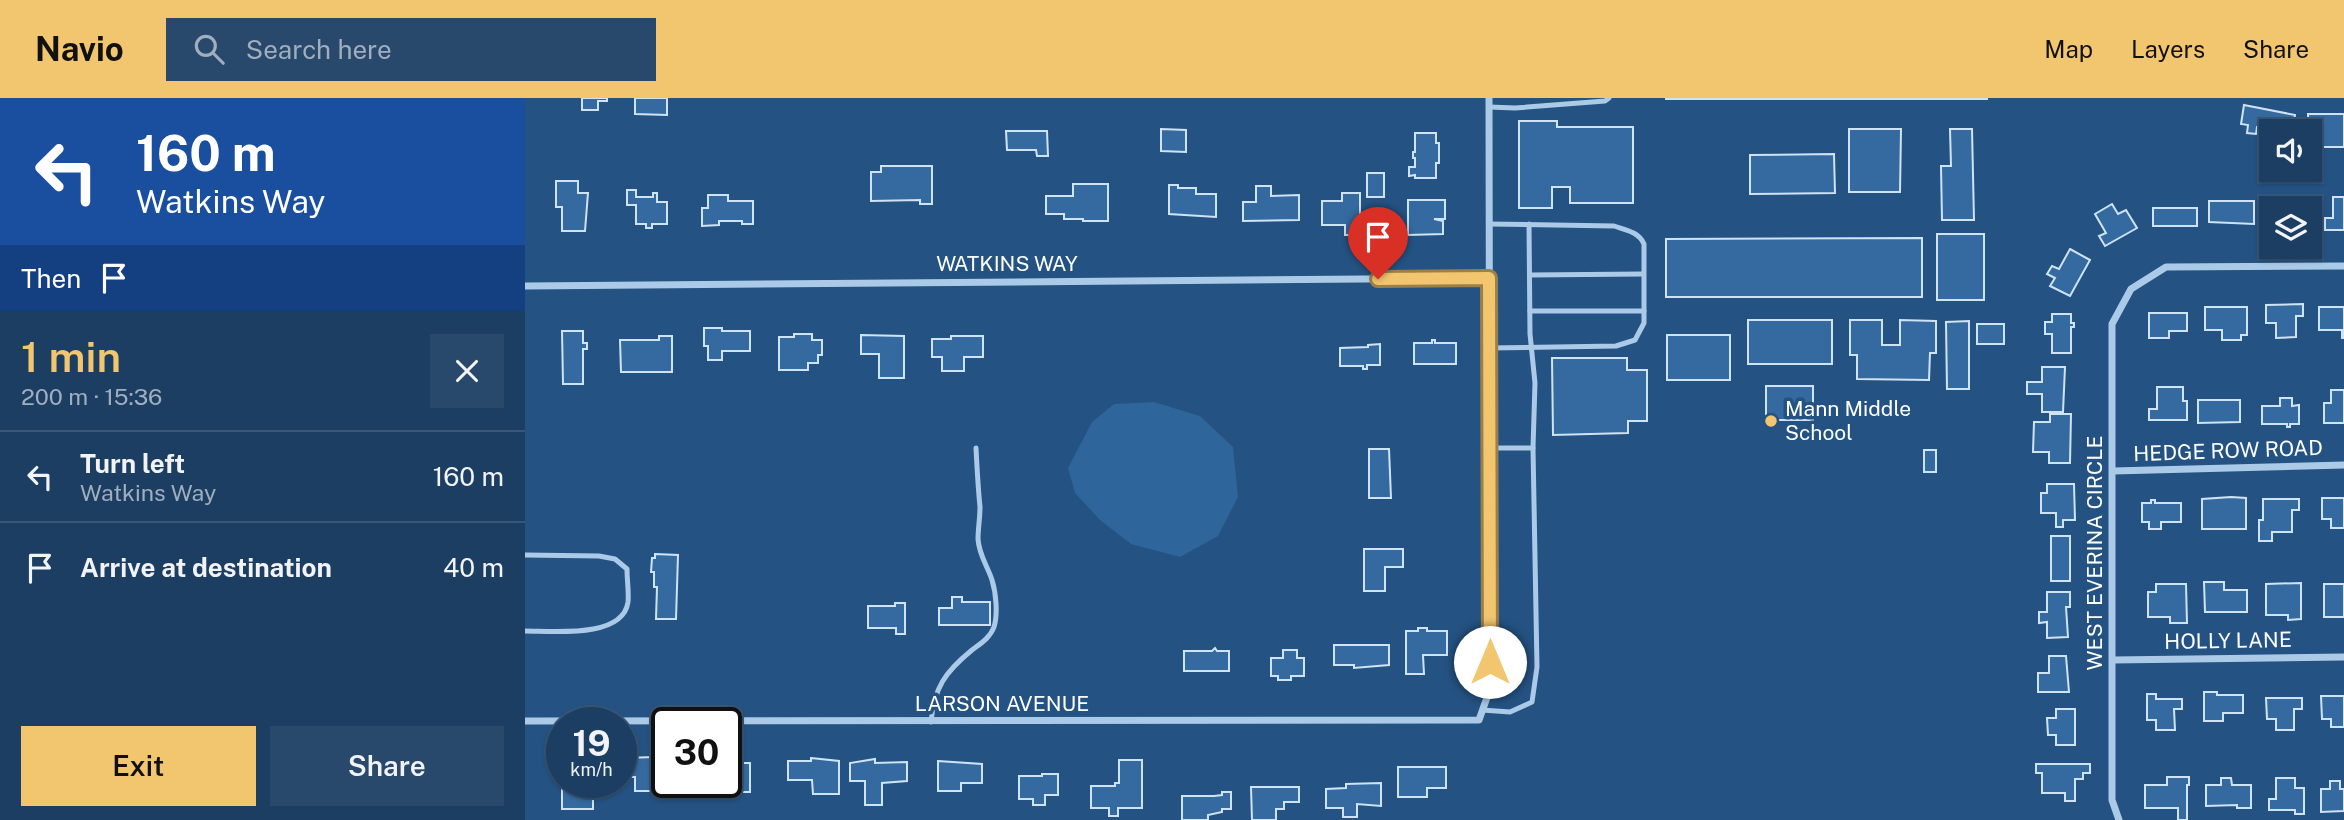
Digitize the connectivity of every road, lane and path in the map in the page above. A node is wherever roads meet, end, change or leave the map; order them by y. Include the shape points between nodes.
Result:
1 (1609, 98) edge
2 (1489, 102) edge
3 (1489, 224) junction
4 (1529, 224) junction
5 (2344, 266) edge
6 (1643, 274) junction
7 (1531, 275) junction
8 (1489, 278) junction
9 (525, 286) edge
10 (1530, 311) junction
11 (1644, 311) junction
12 (1489, 348) junction
13 (1532, 348) junction
14 (976, 448) dead end
15 (1489, 448) junction
16 (1533, 448) junction
17 (2344, 465) edge
18 (2113, 471) junction
19 (525, 555) edge
20 (525, 631) edge
21 (2344, 657) edge
22 (2113, 660) junction
23 (1482, 710) junction
24 (525, 721) edge
25 (931, 722) junction
26 (2119, 820) edge

1 - 2 lane via 1515,108
2 - 3 street
3 - 4 lane
3 - 8 street
4 - 6 lane via 1614,226 1633,232 1644,244
4 - 7 lane
5 - 18 street, WEST EVERINA CIRCLE via 2166,267 2131,289 2112,324
6 - 7 lane
6 - 11 lane
7 - 10 lane
8 - 9 street, WATKINS WAY
8 - 12 street
10 - 11 lane
10 - 13 lane
11 - 13 lane via 1644,323 1635,340 1616,346
12 - 13 lane
12 - 15 street
13 - 16 lane
14 - 25 lane via 978,538 992,581 995,623 992,632 941,682
15 - 16 lane
15 - 23 street via 1490,689
16 - 23 lane via 1537,667 1532,702 1510,712
17 - 18 street, HEDGE ROW ROAD
18 - 22 street, WEST EVERINA CIRCLE
19 - 20 lane via 615,559 627,569 628,604 622,617 606,626
21 - 22 street, HOLLY LANE
22 - 26 street, WEST EVERINA CIRCLE via 2112,800
23 - 25 street, LARSON AVENUE via 1479,720
24 - 25 street, LARSON AVENUE

